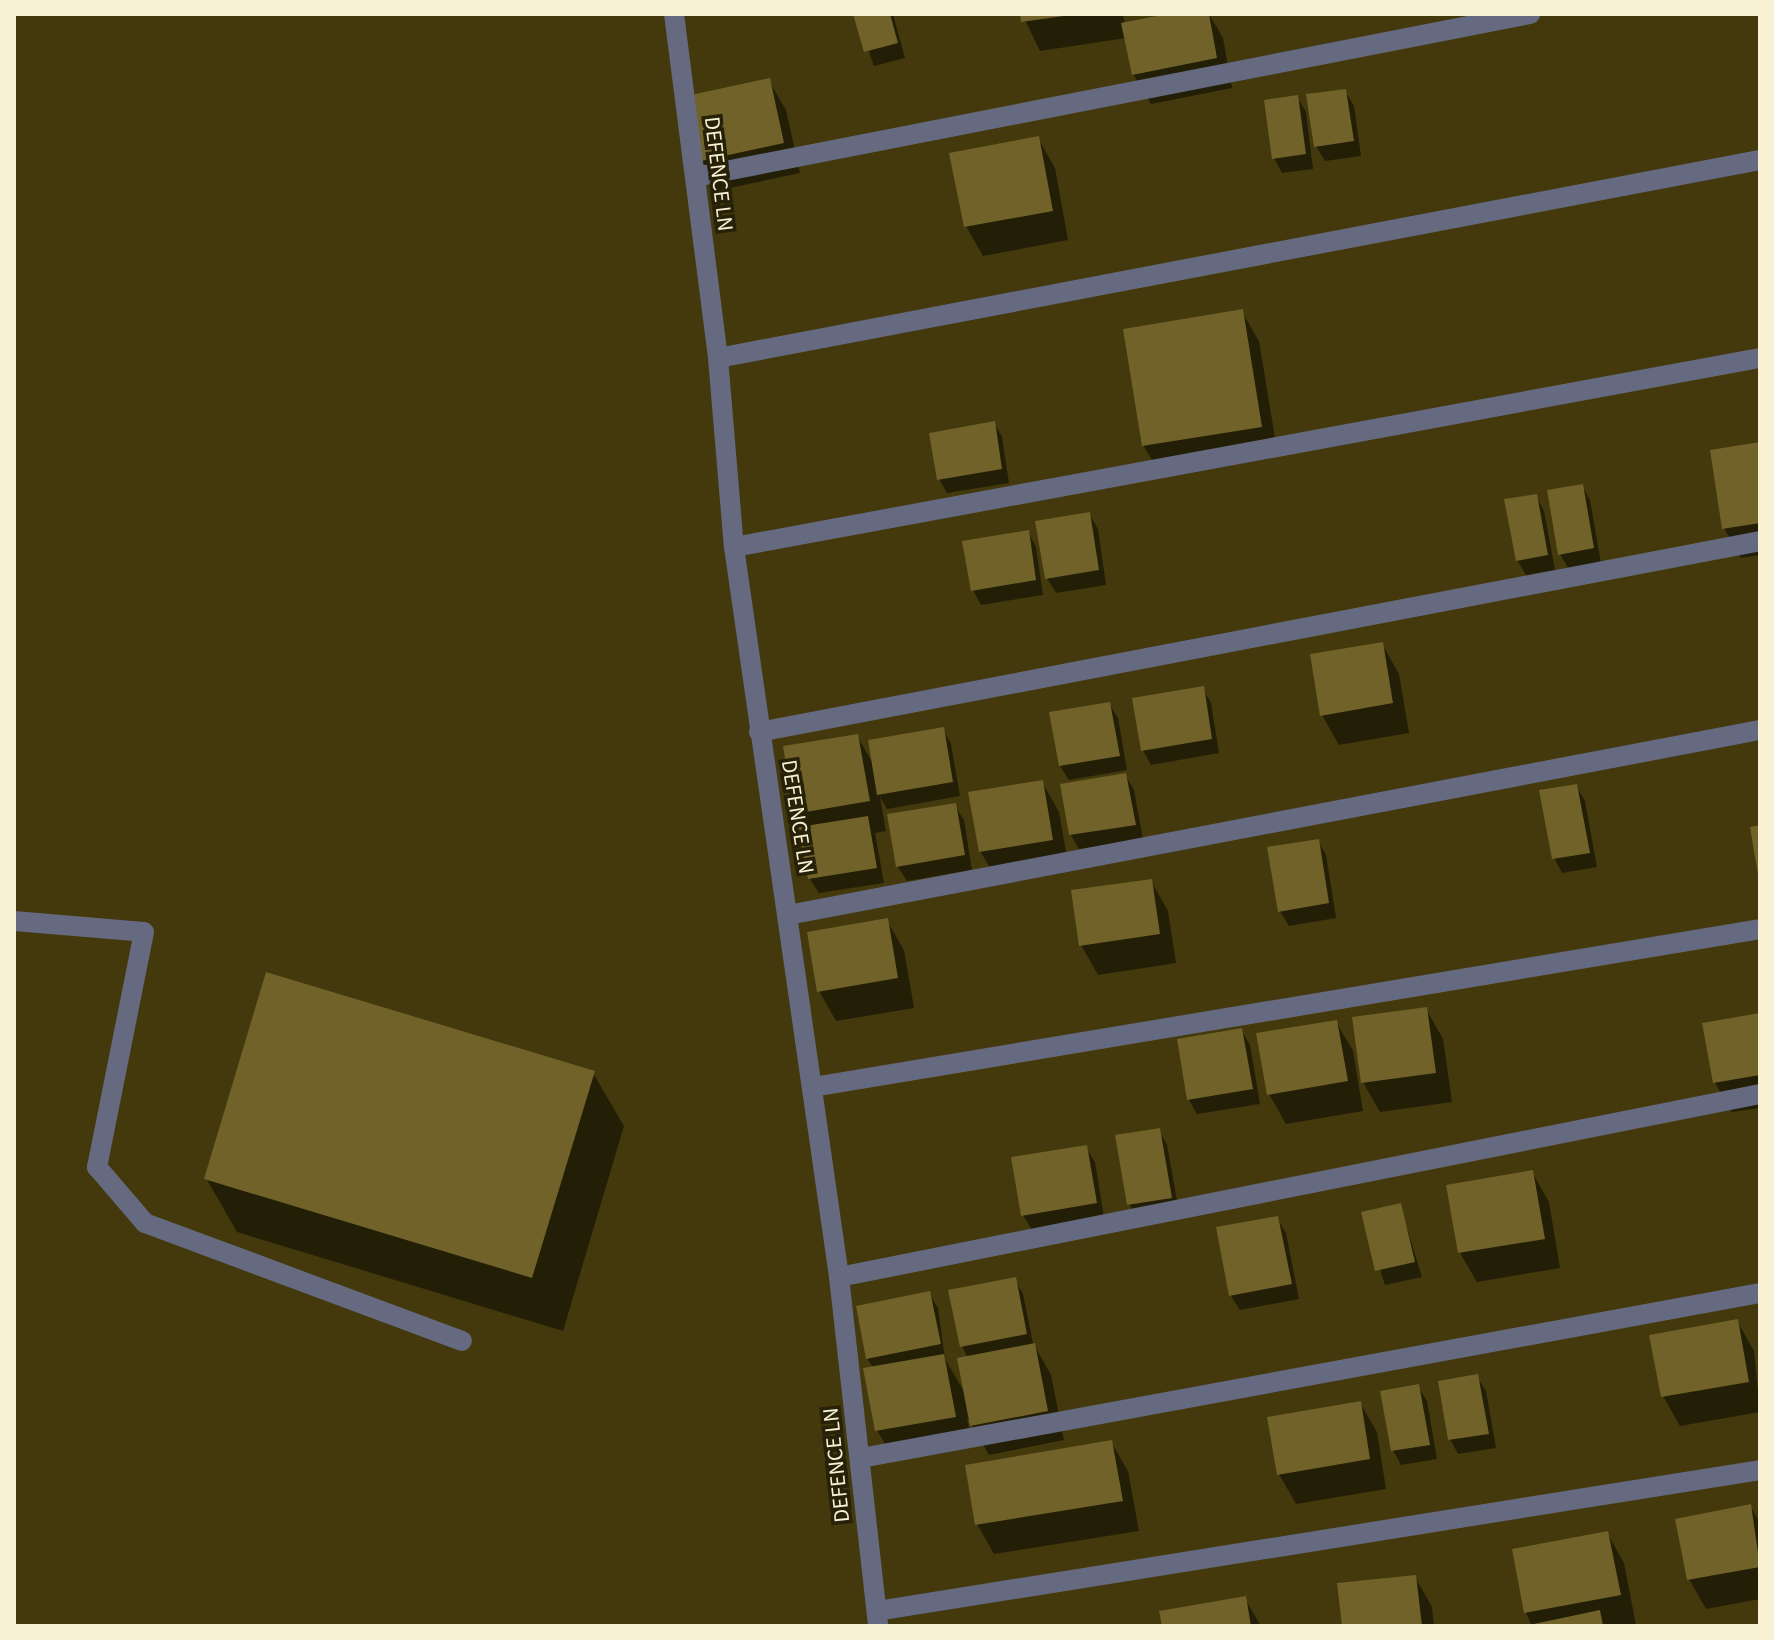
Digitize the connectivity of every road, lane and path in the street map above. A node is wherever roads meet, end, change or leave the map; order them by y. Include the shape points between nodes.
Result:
1 (674, 14) edge
2 (1530, 14) edge
3 (1760, 160) edge
4 (695, 177) junction
5 (718, 358) junction
6 (1760, 358) edge
7 (1760, 541) edge
8 (734, 547) junction
9 (1760, 730) edge
10 (759, 732) junction
11 (788, 915) junction
12 (14, 921) edge
13 (1760, 929) edge
14 (813, 1087) junction
15 (1760, 1094) edge
16 (839, 1277) junction
17 (1760, 1293) edge
18 (462, 1341) dead end
19 (861, 1458) junction
20 (1760, 1470) edge
21 (878, 1618) edge

1 - 4 street, DEFENCE LN
2 - 4 street
3 - 5 street
4 - 5 street, DEFENCE LN
5 - 8 street, DEFENCE LN
6 - 8 street
7 - 10 street
8 - 10 street, DEFENCE LN
9 - 11 street
10 - 11 street, DEFENCE LN
11 - 14 street, DEFENCE LN
12 - 18 street via 144,932 97,1167 145,1223
13 - 14 street
14 - 16 street, DEFENCE LN
15 - 16 street
16 - 19 street, DEFENCE LN
17 - 19 street
19 - 21 street, DEFENCE LN
20 - 21 street

